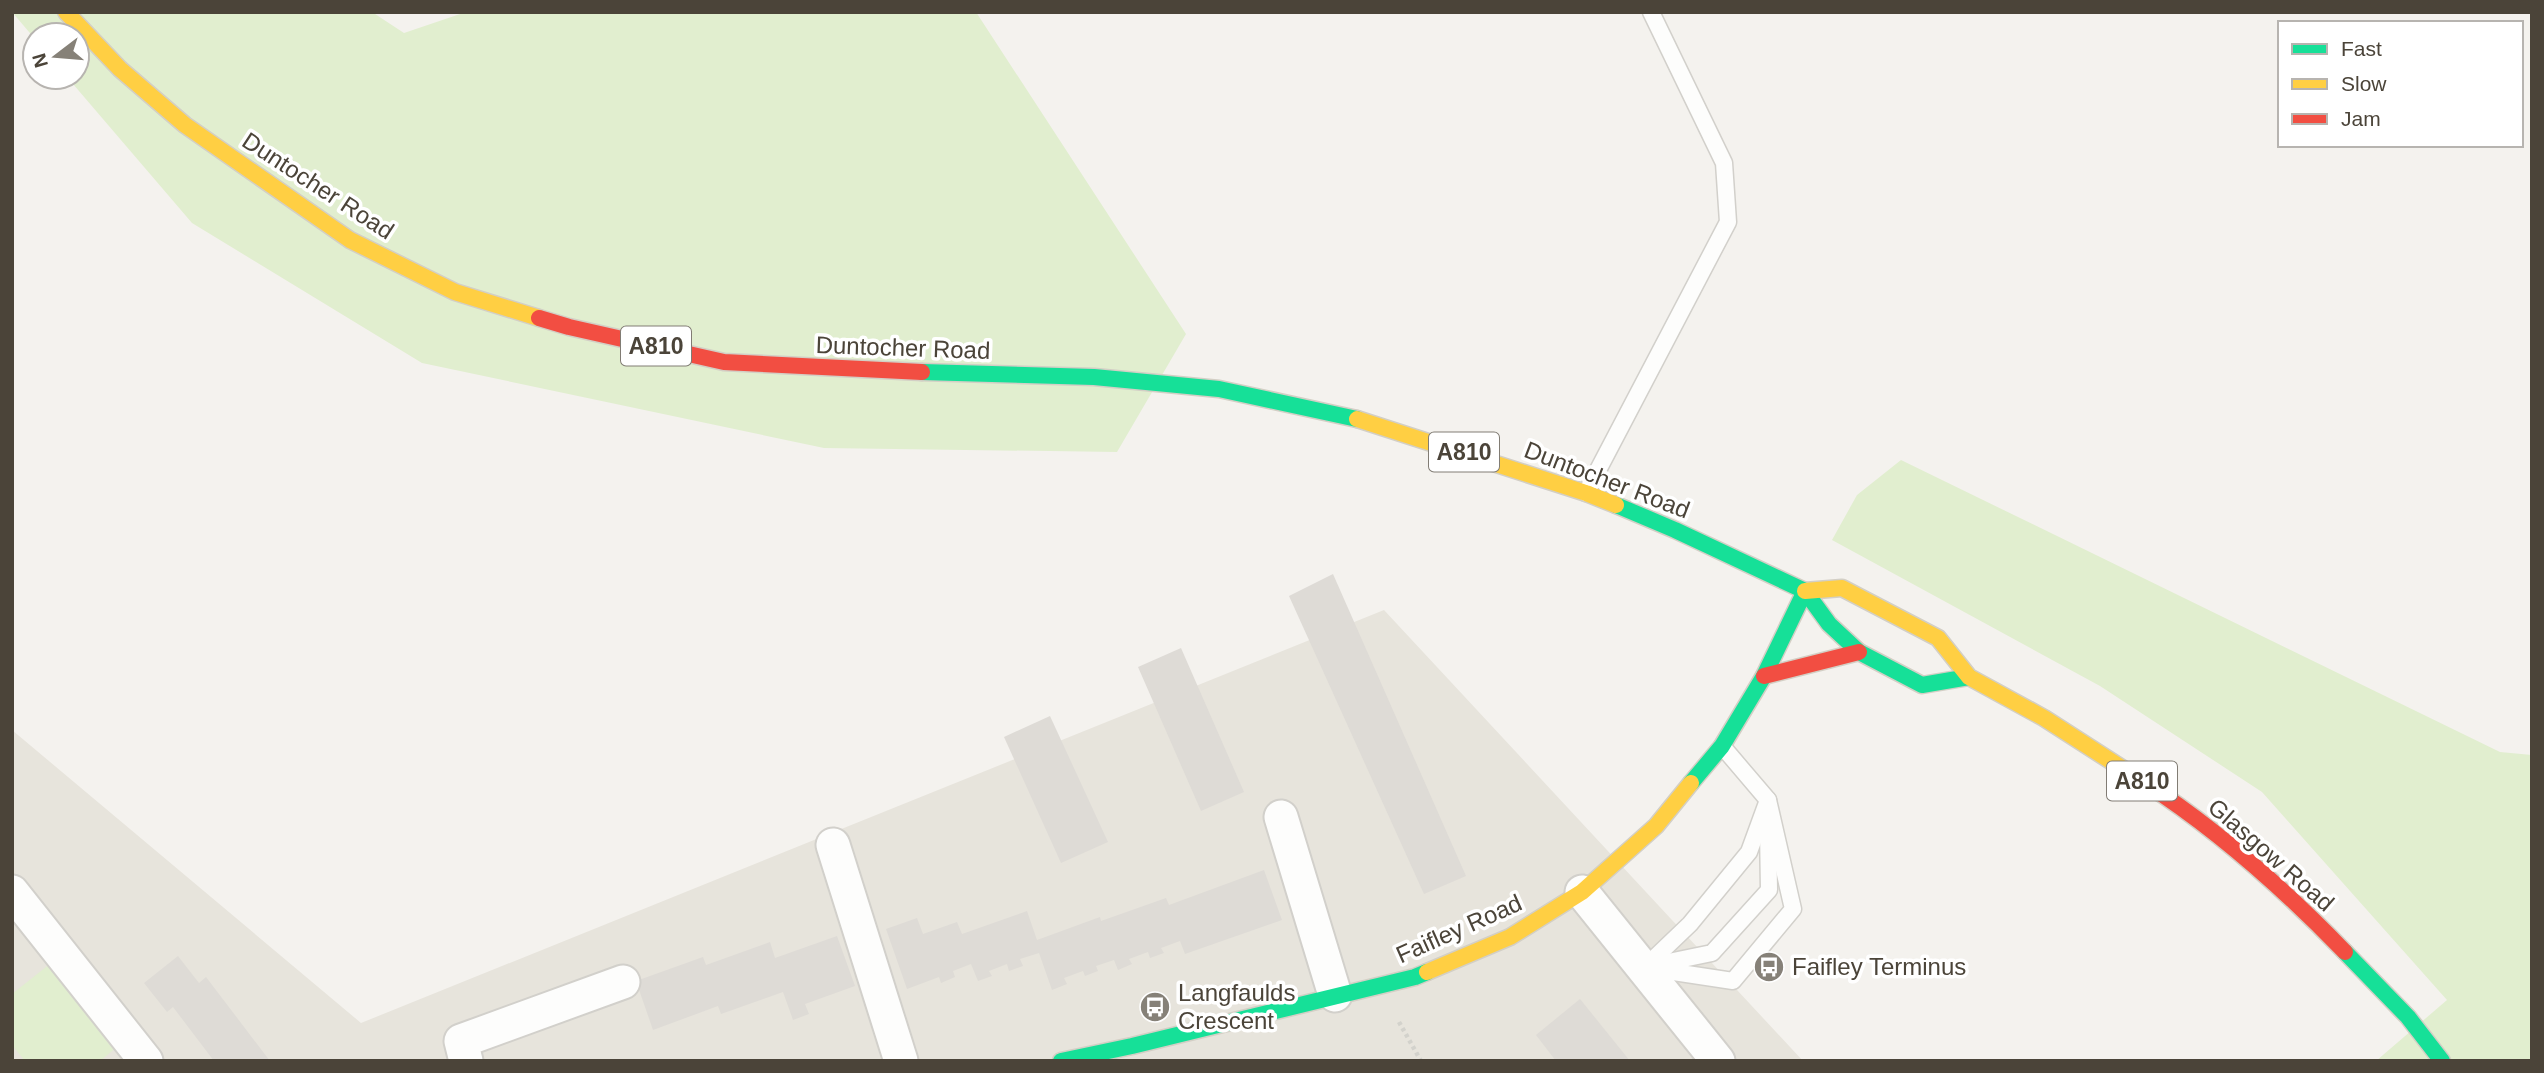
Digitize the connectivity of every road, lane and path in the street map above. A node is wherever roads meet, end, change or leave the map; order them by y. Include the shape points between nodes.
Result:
1 (66, 12) edge
2 (1651, 12) edge
3 (1586, 494) junction
4 (1805, 591) junction
5 (1859, 652) junction
6 (1764, 676) junction
7 (1969, 677) junction
8 (1722, 746) junction
9 (1768, 800) junction
10 (1282, 817) dead end
11 (833, 845) dead end
12 (1582, 892) junction
13 (17, 908) edge
14 (1644, 967) junction
15 (623, 982) dead end
16 (1335, 995) junction
17 (1138, 1053) edge
18 (146, 1061) edge
19 (466, 1061) edge
20 (901, 1061) edge
21 (1061, 1061) edge
22 (1718, 1061) edge
23 (2442, 1061) edge

1 - 3 main road, Duntocher Road / A810 via 120,69 185,125 350,240 455,292 569,327 724,362 1094,377 1219,389 1342,414
2 - 3 lane via 1724,163 1728,222
3 - 4 main road, Duntocher Road / A810
4 - 5 main road, A810 via 1829,624
4 - 6 main road, Faifley Road
4 - 7 main road, Glasgow Road / A810 via 1842,588 1938,638
5 - 6 main road
5 - 7 main road, A810 via 1922,685
6 - 8 main road, Faifley Road
7 - 23 main road, Glasgow Road / A810 via 2044,718 2179,805 2300,906 2407,1017
8 - 9 lane
8 - 12 main road, Faifley Road via 1656,826
9 - 14 lane via 1749,852 1690,924
9 - 14 lane via 1769,890 1712,953
9 - 14 lane via 1793,909 1733,981
10 - 16 street
11 - 20 street
12 - 14 street
12 - 16 main road, Faifley Road via 1510,937 1415,977
13 - 18 street
14 - 22 street
15 - 19 street via 461,1041
16 - 17 main road, Faifley Road
17 - 21 main road, Faifley Road

